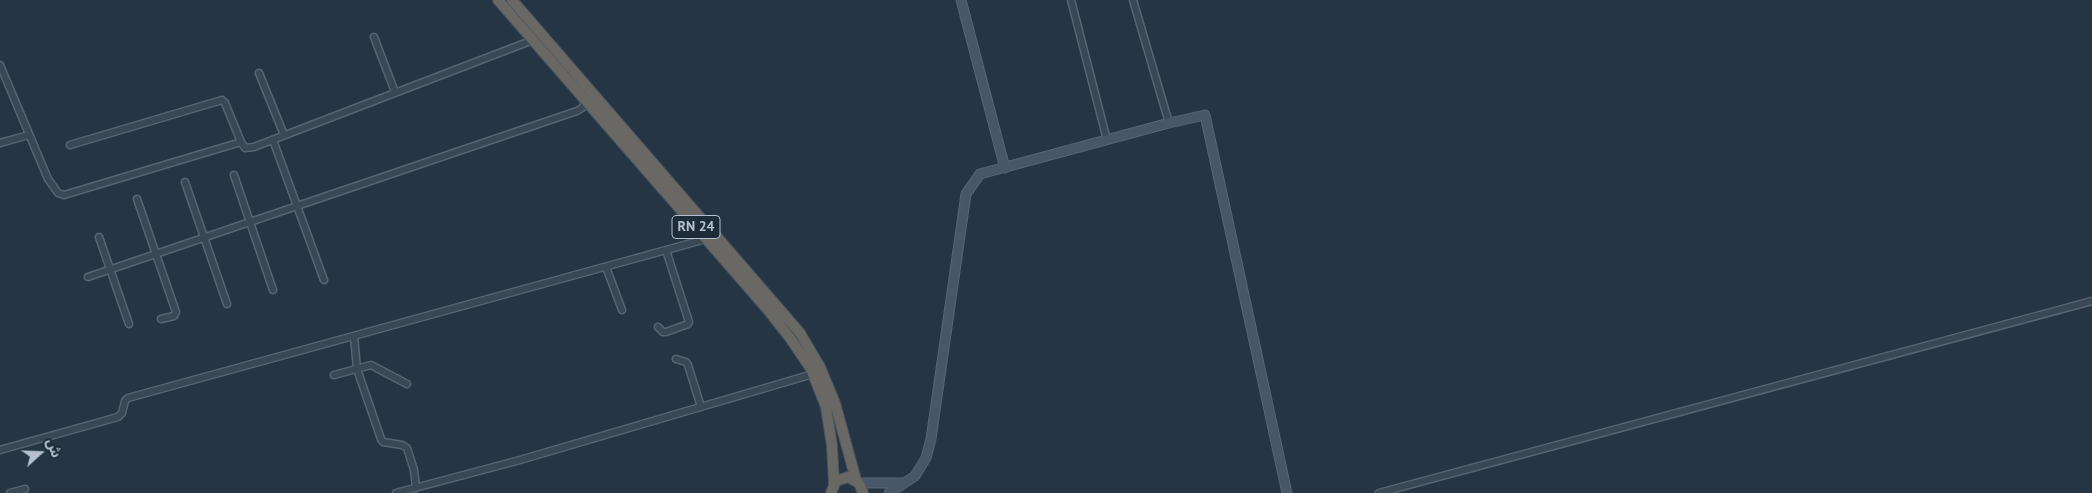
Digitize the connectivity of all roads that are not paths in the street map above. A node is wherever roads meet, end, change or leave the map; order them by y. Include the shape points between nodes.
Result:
1 (498, 0) edge
2 (512, 0) edge
3 (961, 0) edge
4 (1071, 0) edge
5 (1134, 0) edge
6 (374, 37) dead end
7 (533, 40) junction
8 (0, 65) edge
9 (259, 73) dead end
10 (2, 77) edge
11 (395, 92) junction
12 (586, 101) junction
13 (1169, 123) junction
14 (30, 135) junction
15 (284, 136) junction
16 (273, 140) junction
17 (1107, 140) junction
18 (241, 142) junction
19 (0, 143) edge
20 (70, 145) dead end
21 (1005, 168) junction
22 (234, 175) dead end
23 (185, 182) dead end
24 (137, 199) dead end
25 (297, 206) junction
26 (250, 222) junction
27 (99, 236) dead end
28 (204, 238) junction
29 (706, 239) junction
30 (666, 250) junction
31 (156, 254) junction
32 (606, 266) junction
33 (110, 269) junction
34 (88, 277) dead end
35 (324, 280) dead end
36 (273, 290) dead end
37 (2092, 301) edge
38 (227, 304) dead end
39 (622, 310) dead end
40 (161, 319) dead end
41 (129, 324) dead end
42 (658, 327) dead end
43 (354, 336) junction
44 (676, 359) dead end
45 (357, 369) junction
46 (813, 374) junction
47 (334, 375) dead end
48 (407, 384) dead end
49 (702, 407) junction
50 (0, 450) edge
51 (903, 483) junction
52 (859, 485) edge
53 (416, 488) junction
54 (25, 489) dead end
55 (832, 489) edge
56 (10, 493) edge
57 (396, 493) edge
58 (889, 493) edge
59 (1288, 493) edge
60 (1379, 493) edge

1 - 7 highway, RN 24
2 - 52 highway, RN 24 via 800,333 820,367 835,403
3 - 21 main road
4 - 17 street
5 - 13 street
6 - 11 street
7 - 11 street
7 - 12 highway, RN 24
8 - 10 street
9 - 15 street
10 - 14 street
11 - 15 street
12 - 25 street via 577,111
12 - 29 highway, RN 24
13 - 17 main road
13 - 59 main road via 1205,115
14 - 18 street via 48,179 64,195
14 - 19 street
15 - 16 street
16 - 18 street via 249,149
16 - 25 street
17 - 21 main road
18 - 20 street via 222,100
21 - 51 main road via 980,174 966,194 931,439 920,470
22 - 26 street
23 - 28 street
24 - 31 street
25 - 26 street
25 - 35 street
26 - 28 street
26 - 36 street
27 - 33 street
28 - 31 street
28 - 38 street
29 - 30 street
29 - 46 highway, RN 24 via 779,323
30 - 32 street
30 - 42 street via 689,322 666,332
31 - 33 street
31 - 40 street via 176,314
32 - 39 street
32 - 43 street
33 - 34 street
33 - 41 street
37 - 60 street
43 - 45 street
43 - 50 street via 128,398 118,417
44 - 49 street via 688,365
45 - 47 street
45 - 48 street via 371,365
45 - 53 street via 381,439 407,448
46 - 49 street
46 - 55 highway, RN 24 via 828,419
49 - 53 street
51 - 52 main road
51 - 58 main road
52 - 55 highway via 844,477
53 - 57 street
54 - 56 street

